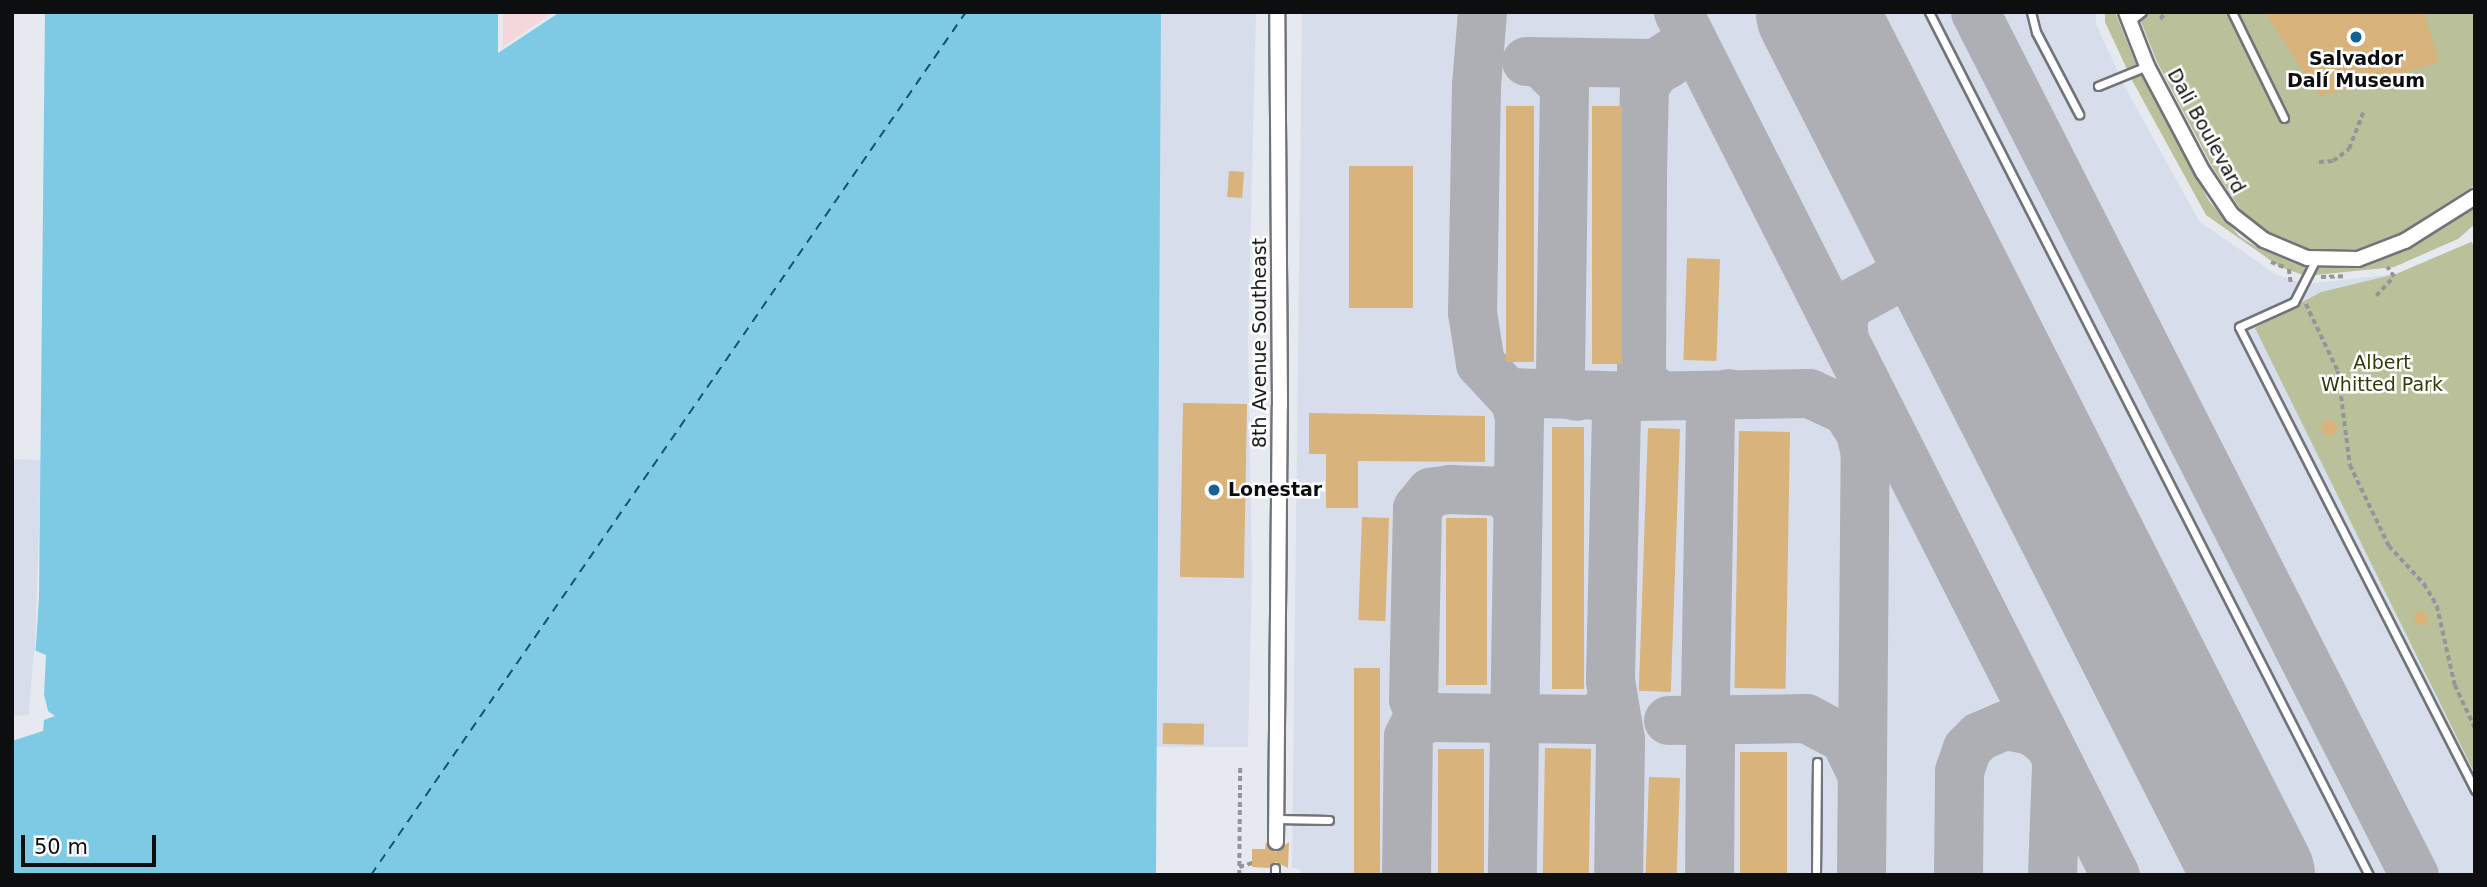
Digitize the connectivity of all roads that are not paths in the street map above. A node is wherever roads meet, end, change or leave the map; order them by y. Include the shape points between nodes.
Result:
1 (1277, 12) edge
2 (1929, 12) edge
3 (2031, 12) edge
4 (2142, 12) edge
5 (2231, 12) edge
6 (2127, 17) edge
7 (2147, 66) junction
8 (2098, 86) dead end
9 (2080, 114) dead end
10 (2284, 118) dead end
11 (2475, 197) edge
12 (2316, 259) junction
13 (1817, 762) dead end
14 (2475, 790) edge
15 (1276, 819) junction
16 (1329, 820) dead end
17 (1276, 842) dead end
18 (1816, 875) edge
19 (2369, 875) edge

1 - 15 street, 8th Avenue Southeast
2 - 19 lane
3 - 9 lane via 2036,32
4 - 6 lane
5 - 10 lane
6 - 7 street, Dali Boulevard
7 - 8 lane
7 - 12 street, Dali Boulevard via 2203,172 2232,215 2264,240
11 - 12 street, Dali Boulevard via 2381,252 2358,259
12 - 14 lane via 2294,302 2239,327
13 - 18 lane
15 - 16 lane
15 - 17 street, 8th Avenue Southeast

